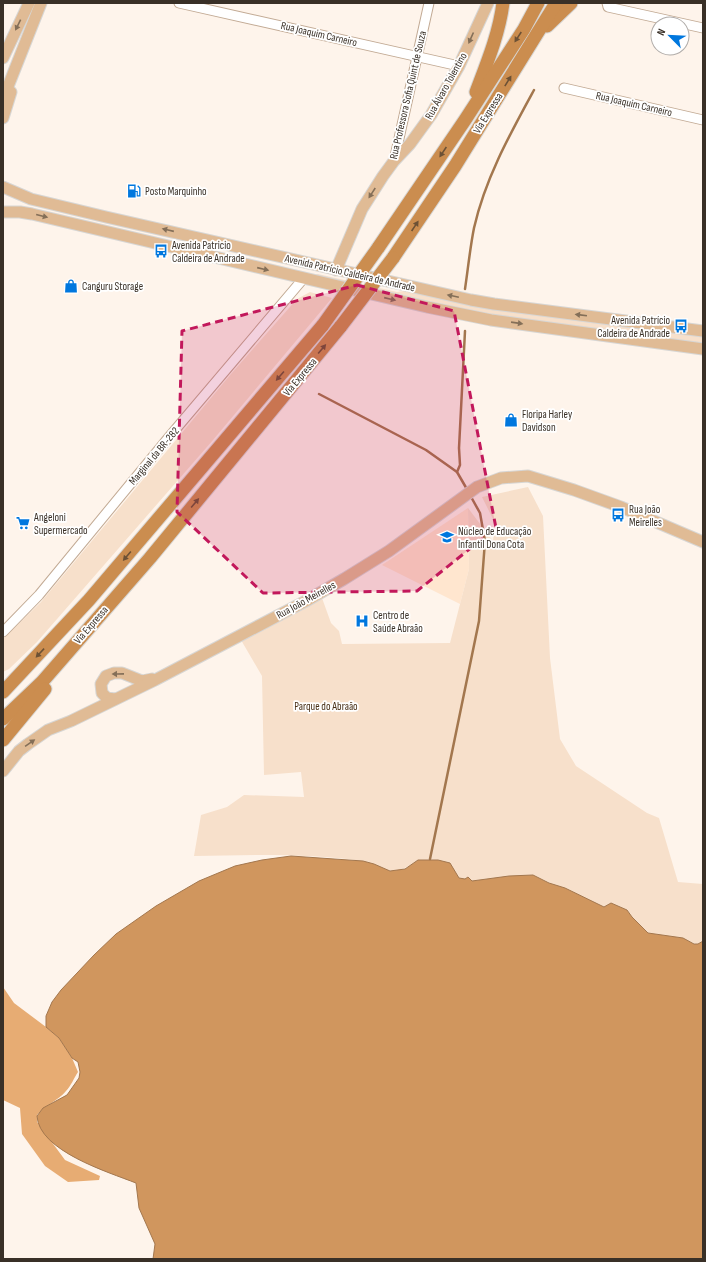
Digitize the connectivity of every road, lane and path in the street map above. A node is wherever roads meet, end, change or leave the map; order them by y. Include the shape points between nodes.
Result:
1 (29, 3) edge
2 (41, 3) edge
3 (179, 3) edge
4 (430, 3) edge
5 (488, 3) edge
6 (504, 3) edge
7 (538, 3) edge
8 (556, 3) edge
9 (572, 3) edge
10 (608, 5) edge
11 (703, 28) edge
12 (29, 32) junction
13 (537, 35) junction
14 (4, 52) edge
15 (418, 57) junction
16 (459, 66) junction
17 (564, 88) dead end
18 (3, 99) edge
19 (3, 118) edge
20 (465, 120) junction
21 (703, 120) edge
22 (394, 162) junction
23 (3, 187) edge
24 (3, 212) edge
25 (315, 265) junction
26 (336, 270) junction
27 (303, 279) junction
28 (703, 331) edge
29 (703, 348) edge
30 (703, 542) edge
31 (86, 630) junction
32 (3, 632) edge
33 (20, 674) junction
34 (155, 680) junction
35 (3, 684) edge
36 (3, 692) edge
37 (115, 699) junction
38 (3, 719) edge
39 (3, 740) edge
40 (3, 771) edge

1 -> 14 main road
2 - 12 main road
3 - 15 street, Rua Joaquim Carneiro
4 - 15 street, Rua Professora Sofia Quint de Souza
5 -> 16 main road, Rua Álvaro Tolentino
6 - 20 highway via 492,50
7 -> 20 highway, Via Expressa
8 - 13 highway, Via Expressa
9 - 13 highway
10 - 11 street
12 - 18 main road
12 - 19 main road
31 -> 13 highway, Via Expressa, bridge via 158,548 341,326 393,258 455,166
15 - 16 street, Rua Joaquim Carneiro
15 - 22 street, Rua Professora Sofia Quint de Souza
16 - 22 main road, Rua Álvaro Tolentino via 420,131
17 - 21 street, Rua Joaquim Carneiro
20 -> 33 highway, Via Expressa, bridge via 323,325 89,600
22 -> 26 main road, Rua Professora Sofia Quint de Souza via 362,209
25 -> 23 main road, Avenida Patrício Caldeira de Andrade via 39,201
24 -> 27 main road, Avenida Patrício Caldeira de Andrade via 32,214
25 - 26 main road, Avenida Patrício Caldeira de Andrade
25 - 27 main road
28 -> 26 main road, Avenida Patrício Caldeira de Andrade via 494,304
27 -> 29 main road, Avenida Patrício Caldeira de Andrade via 491,320
27 - 32 street, Marginal da BR-282 via 39,595
30 - 34 main road, Rua João Meirelles via 574,490 528,476 501,478 477,487 344,579 294,608
31 - 38 highway, Via Expressa via 42,682
31 - 39 highway via 58,673
33 - 35 highway
33 - 36 highway, Via Expressa
34 - 37 main road, Rua João Meirelles
34 -> 37 main road via 142,681 122,673 106,676 101,684 102,693 107,698
40 -> 37 main road, Rua João Meirelles via 19,751 48,730

